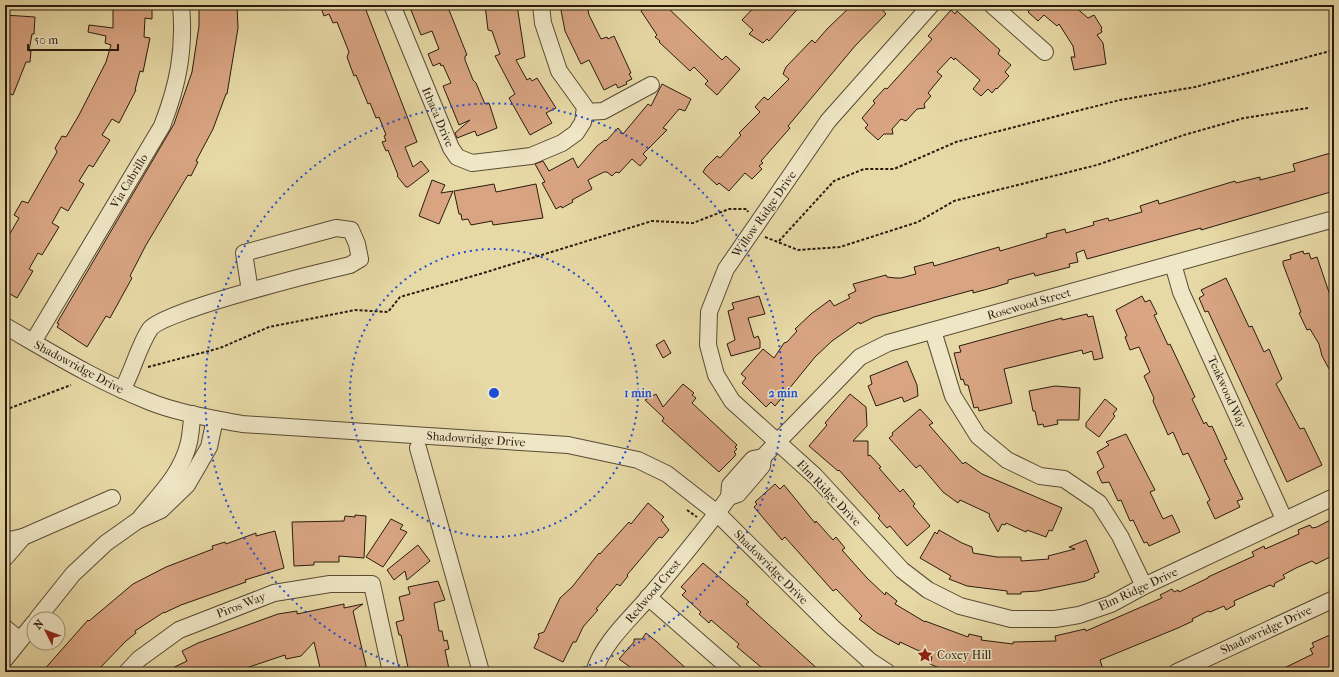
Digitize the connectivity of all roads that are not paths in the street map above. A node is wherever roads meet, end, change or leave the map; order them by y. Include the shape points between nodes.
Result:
1 (181, 5) edge
2 (392, 5) edge
3 (541, 5) edge
4 (931, 5) edge
5 (992, 5) edge
6 (1045, 52) dead end
7 (651, 84) dead end
8 (585, 112) junction
9 (1334, 219) edge
10 (1173, 264) junction
11 (250, 292) junction
12 (5, 326) edge
13 (933, 332) junction
14 (33, 342) junction
15 (122, 390) junction
16 (193, 414) junction
17 (215, 419) junction
18 (777, 442) junction
19 (418, 448) dead end
20 (173, 478) junction
21 (187, 485) junction
22 (1334, 497) edge
23 (112, 498) dead end
24 (717, 513) junction
25 (1284, 519) junction
26 (137, 522) junction
27 (23, 537) junction
28 (5, 541) edge
29 (5, 558) edge
30 (1144, 586) junction
31 (648, 597) junction
32 (1334, 598) edge
33 (43, 611) edge
34 (5, 628) edge
35 (26, 633) edge
36 (20, 640) junction
37 (5, 659) edge
38 (127, 672) edge
39 (391, 672) edge
40 (481, 672) edge
41 (594, 672) edge
42 (734, 672) edge
43 (887, 672) edge
44 (1177, 672) edge

1 - 14 street, Via Cabrillo via 184,32 182,59 162,126
2 - 8 street, Ithaca Drive via 457,157 472,163 531,156 562,143 576,133 583,122
3 - 8 street via 543,23 559,71 586,107
4 - 18 street, Willow Ridge Drive via 828,121 726,269 708,312 708,345 716,375 732,401
5 - 6 street
7 - 8 street via 603,111
9 - 10 street, Rosewood Street
10 - 13 street, Rosewood Street
10 - 25 street, Teakwood Way via 1181,292
11 - 11 street via 350,265 360,259 351,230 336,228 244,253
11 - 15 street via 162,320 151,328
12 - 14 street, Shadowridge Drive
13 - 18 street, Rosewood Street via 888,343 860,357
13 - 30 street via 953,396 978,436 1007,460 1040,476 1064,479 1098,503 1120,536
14 - 15 street, Shadowridge Drive via 91,376
15 - 16 street, Shadowridge Drive via 149,402
16 - 17 street, Shadowridge Drive
16 - 20 street via 189,442
17 - 21 street via 209,447
17 - 24 street, Shadowridge Drive via 250,424 568,445 638,460 667,474
18 - 24 street, Rosewood Street via 763,456 762,466 738,494 729,497
18 - 30 street, Elm Ridge Drive via 815,476 902,570 928,590 960,606 1011,620 1055,619 1079,615 1111,604
19 - 40 street
20 - 21 street
20 - 26 street
21 - 26 street via 161,510
22 - 25 street, Elm Ridge Drive
23 - 27 street
24 - 31 street, Redwood Crest
24 - 43 street, Shadowridge Drive via 833,628 870,661
25 - 30 street, Elm Ridge Drive
26 - 33 street via 106,543 73,574
27 - 28 street
27 - 29 street
31 - 41 street, Redwood Crest via 612,639 597,662
31 - 42 street
32 - 44 street, Shadowridge Drive
34 - 36 street
35 - 36 street
36 - 37 street
38 - 39 street, Piros Way via 139,659 179,630 274,592 330,584 372,584

